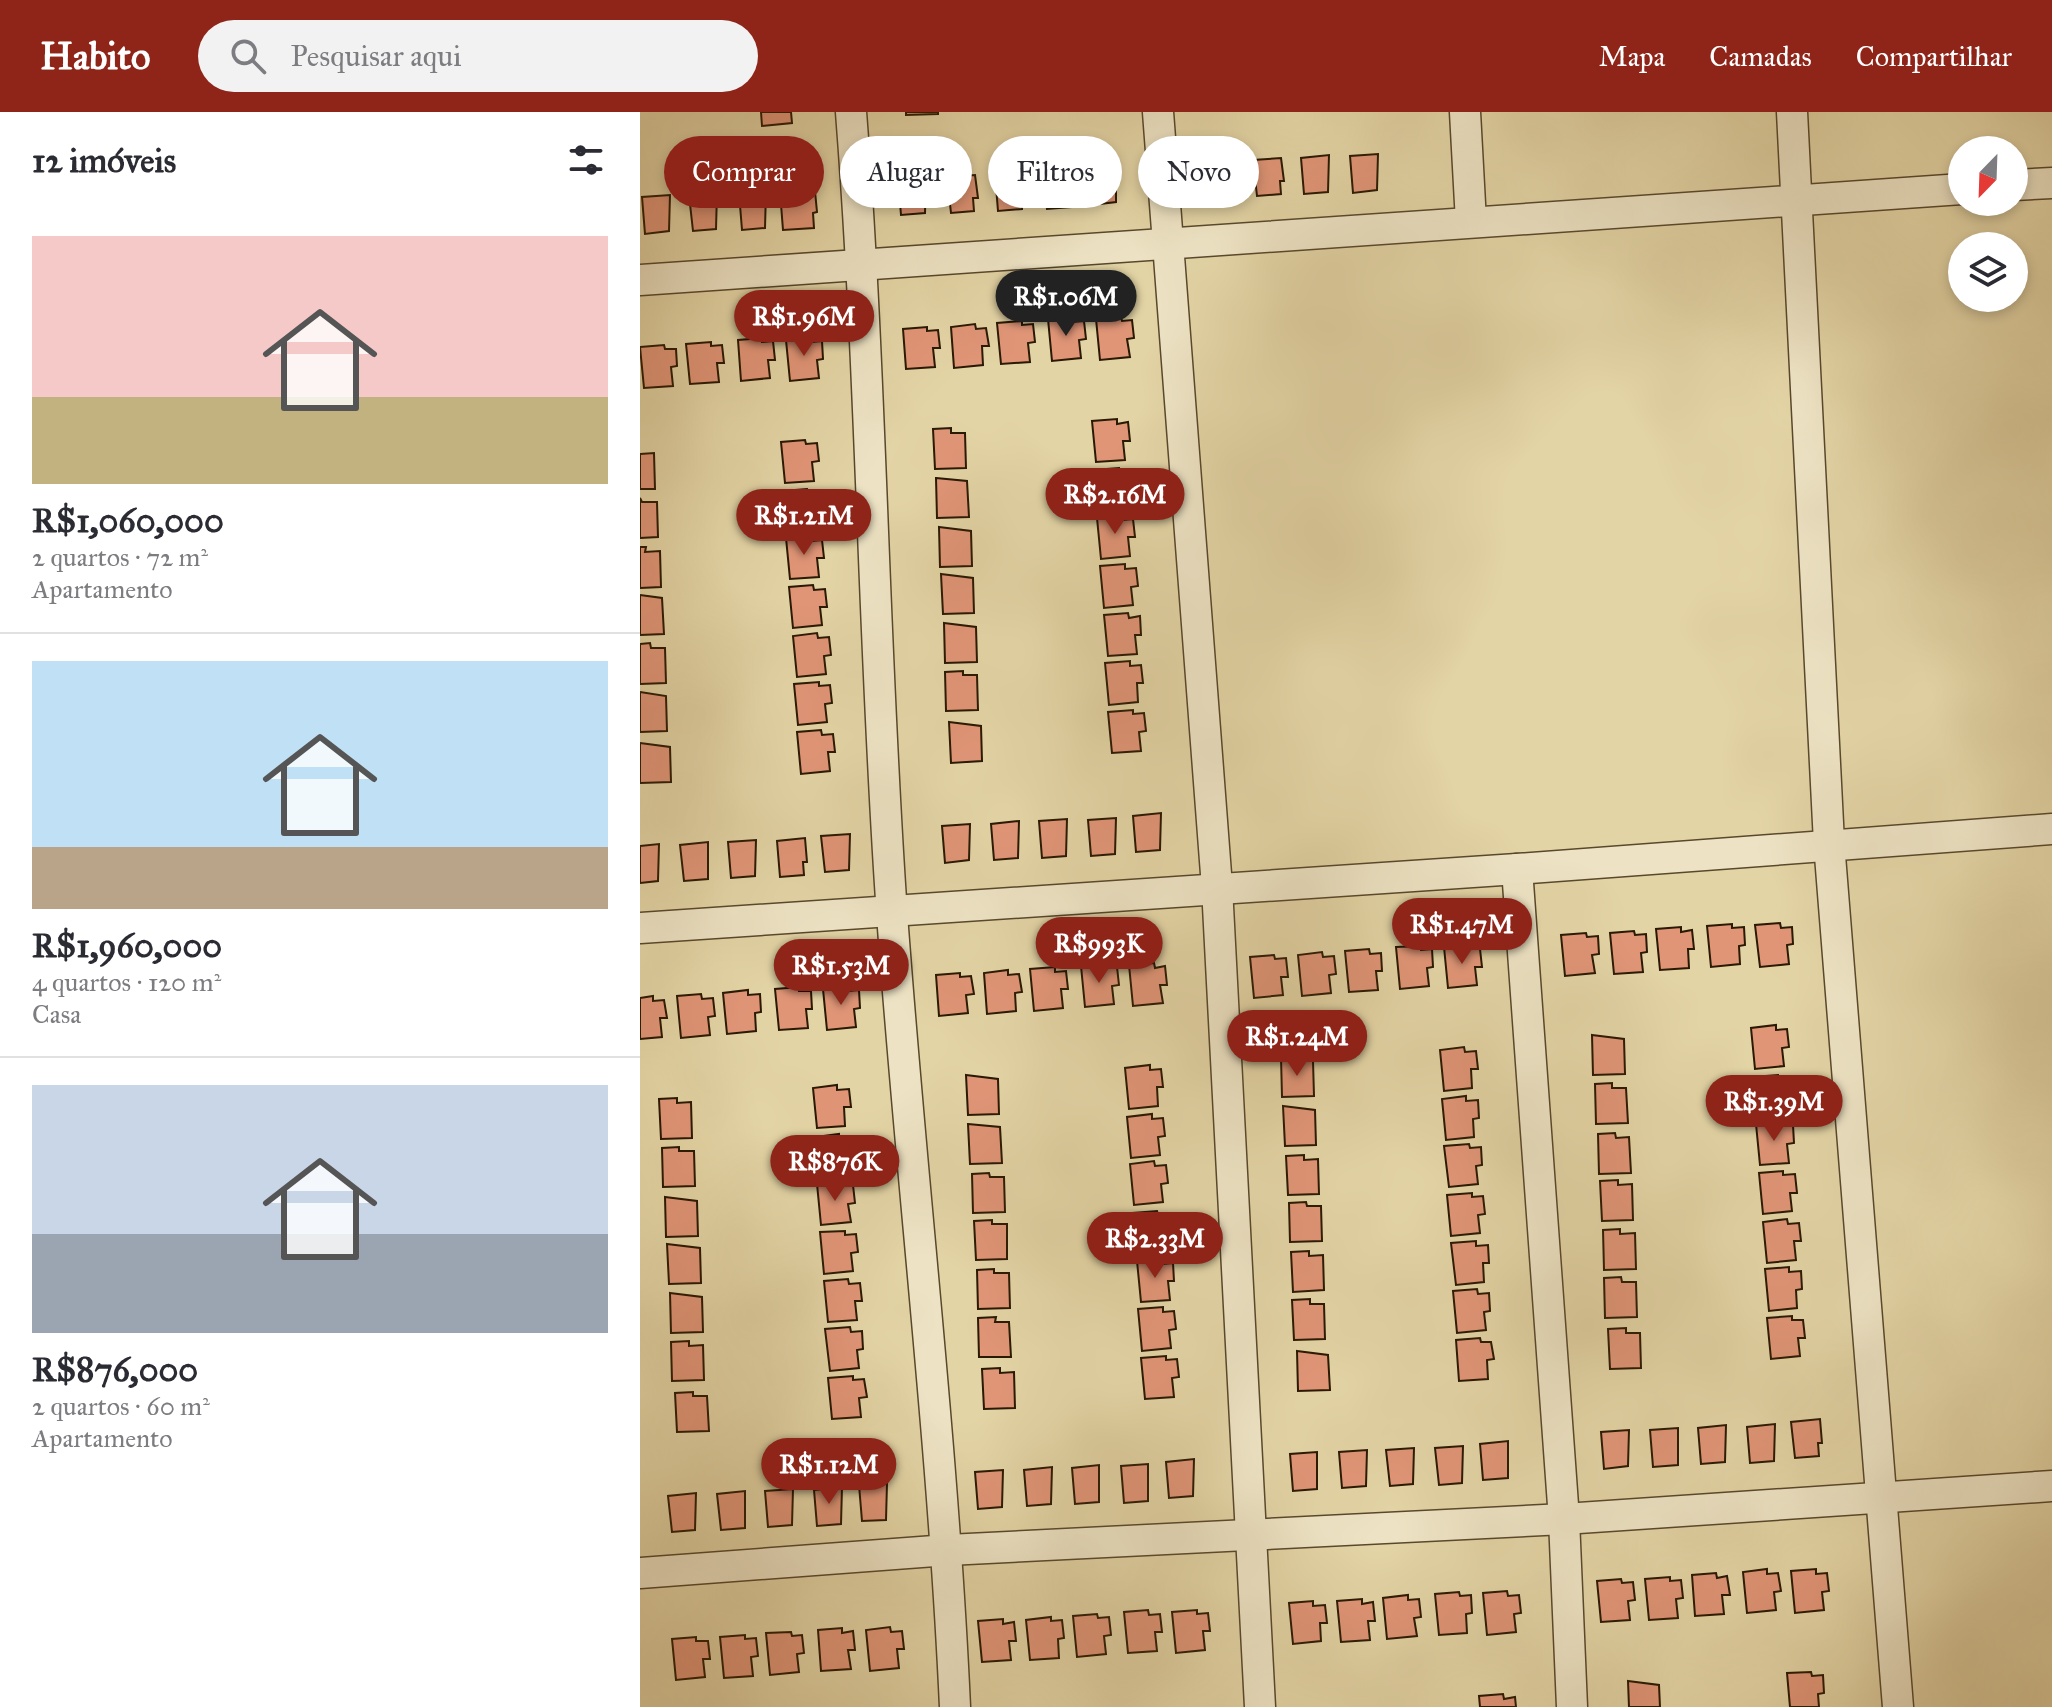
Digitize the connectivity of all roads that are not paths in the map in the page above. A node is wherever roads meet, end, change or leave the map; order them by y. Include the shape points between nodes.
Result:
1 (851, 112) edge
2 (1158, 112) edge
3 (1465, 112) edge
4 (1792, 112) edge
5 (2052, 183) edge
6 (2028, 184) edge
7 (1948, 190) edge
8 (1797, 200) junction
9 (1471, 222) junction
10 (1166, 243) junction
11 (863, 263) junction
12 (640, 280) edge
13 (2052, 829) edge
14 (1829, 843) junction
15 (1517, 869) junction
16 (1217, 887) junction
17 (892, 913) junction
18 (640, 928) edge
19 (2052, 1486) edge
20 (1882, 1497) junction
21 (1564, 1519) junction
22 (1249, 1533) junction
23 (948, 1550) junction
24 (640, 1573) edge
25 (955, 1707) edge
26 (1260, 1707) edge
27 (1572, 1707) edge
28 (1898, 1707) edge

1 - 11 street
2 - 10 street
3 - 9 street
4 - 8 street
5 - 6 street
7 - 8 street
8 - 9 street
8 - 14 street
9 - 10 street
10 - 11 street
10 - 16 street
11 - 12 street
11 - 17 street
13 - 14 street
14 - 15 street
14 - 20 street
15 - 16 street
15 - 21 street
16 - 17 street
16 - 22 street
17 - 18 street
17 - 23 street
19 - 20 street
20 - 21 street
20 - 28 street
21 - 22 street
21 - 27 street
22 - 23 street
22 - 26 street
23 - 24 street
23 - 25 street

